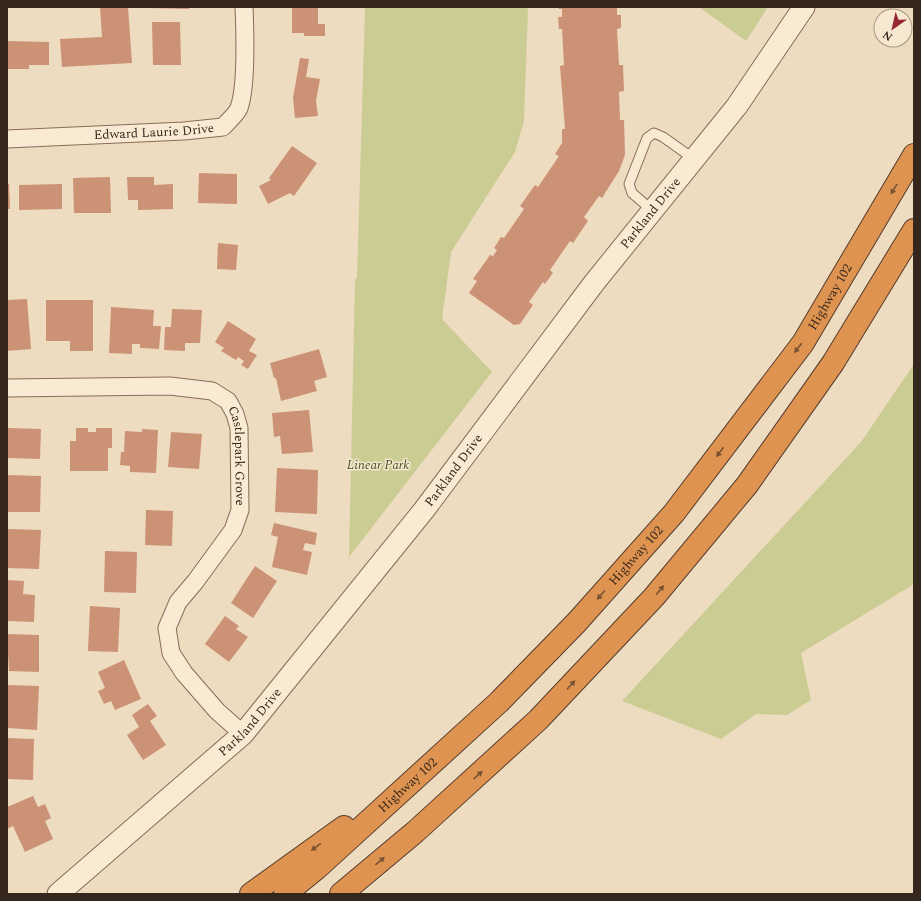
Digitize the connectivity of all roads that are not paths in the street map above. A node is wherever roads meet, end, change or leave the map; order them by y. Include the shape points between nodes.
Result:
1 (244, 7) edge
2 (804, 7) edge
3 (7, 139) edge
4 (914, 155) edge
5 (694, 159) junction
6 (652, 211) junction
7 (914, 230) edge
8 (7, 388) edge
9 (243, 734) junction
10 (427, 766) junction
11 (345, 891) edge
12 (58, 894) edge
13 (251, 894) edge
14 (286, 894) edge

1 - 3 street, Edward Laurie Drive via 243,88 238,109 223,127
2 - 5 street, Parkland Drive via 737,106
4 -> 10 highway, Highway 102 via 803,343 674,513 566,634 499,702
5 - 6 street, Parkland Drive
5 - 6 lane via 663,137 654,133 647,138 628,184 632,193
6 - 9 street, Parkland Drive via 594,283 424,510
11 -> 7 highway via 415,832 538,720 654,597 747,485 833,363
8 - 9 street, Castlepark Grove via 170,386 212,391 228,401 239,428 240,510 233,530 196,582 178,602 167,628 171,653 184,673 217,711
9 - 12 street, Parkland Drive
10 -> 13 highway
10 - 14 highway, Highway 102

